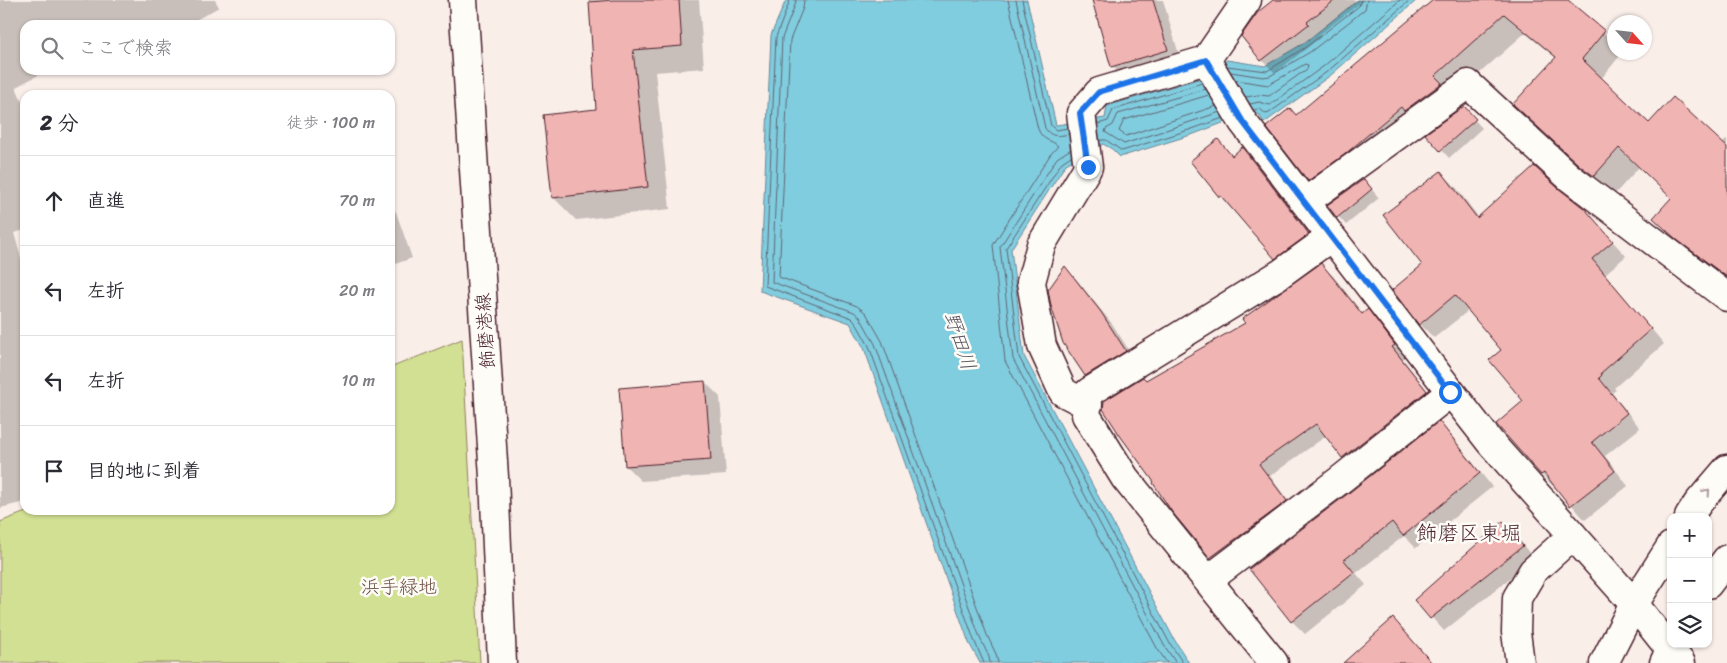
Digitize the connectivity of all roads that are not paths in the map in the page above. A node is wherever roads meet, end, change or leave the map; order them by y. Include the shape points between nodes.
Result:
1 (463, 0) edge
2 (1248, 0) edge
3 (1206, 60) junction
4 (1305, 202) junction
5 (1331, 237) junction
6 (1727, 297) edge
7 (1450, 392) junction
8 (1088, 405) junction
9 (1727, 469) edge
10 (1692, 513) edge
11 (1573, 535) junction
12 (1667, 552) edge
13 (1727, 559) edge
14 (1712, 579) edge
15 (1208, 580) junction
16 (1634, 604) junction
17 (1672, 655) edge
18 (502, 663) edge
19 (1274, 663) edge
20 (1520, 663) edge
21 (1604, 663) edge

1 - 18 main road, 飾磨港線 via 494,478
2 - 3 main road
3 - 4 main road via 1243,122
3 - 8 main road via 1099,92 1080,113 1088,167 1041,245 1031,282 1042,346 1063,392
4 - 5 main road
4 - 6 main road via 1468,84 1569,177
5 - 7 main road
5 - 8 main road via 1280,274 1089,392
7 - 11 main road
7 - 15 main road
8 - 15 main road via 1086,415 1125,478
10 -> 9 main road
11 - 16 main road
11 - 20 main road via 1533,571 1517,598 1516,632
12 - 16 main road
13 - 14 main road
15 - 19 main road
16 - 17 main road
16 - 21 main road

